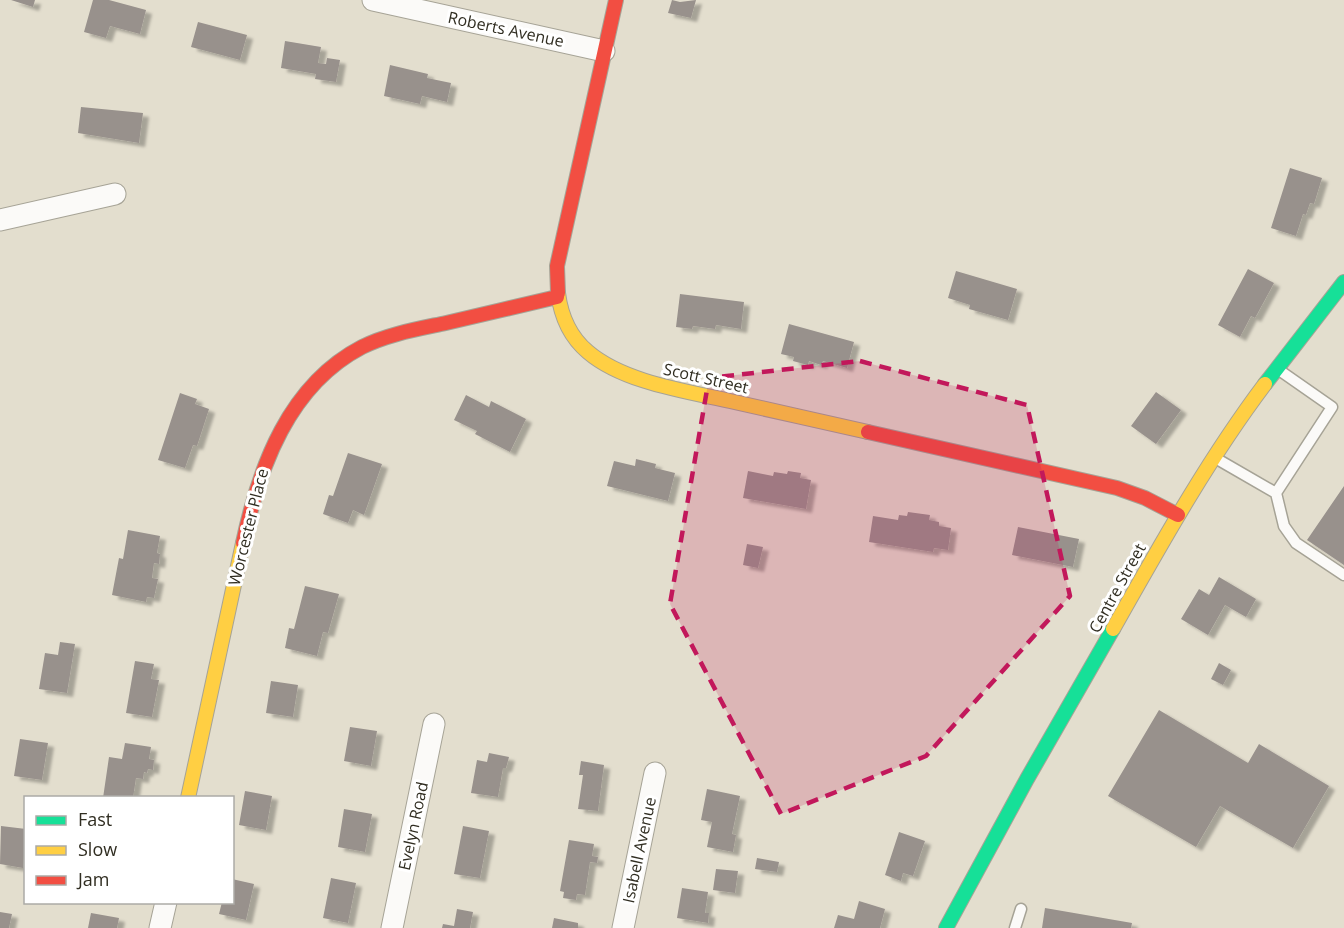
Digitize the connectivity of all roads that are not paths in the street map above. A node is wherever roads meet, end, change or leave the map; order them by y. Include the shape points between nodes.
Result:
1 (373, 0) edge
2 (616, 0) edge
3 (604, 51) junction
4 (115, 194) dead end
5 (0, 220) edge
6 (1344, 282) edge
7 (557, 297) junction
8 (1276, 368) junction
9 (1338, 407) edge
10 (1214, 457) junction
11 (1276, 493) junction
12 (1178, 514) junction
13 (1344, 575) edge
14 (434, 724) dead end
15 (655, 773) dead end
16 (188, 796) edge
17 (165, 904) edge
18 (1021, 909) dead end
19 (160, 928) edge
20 (392, 928) edge
21 (623, 928) edge
22 (946, 928) edge
23 (1015, 928) edge

1 - 3 street, Roberts Avenue
2 - 3 street, Scott Street
3 - 7 street, Scott Street via 561,241
4 - 5 street
6 - 8 street, Centre Street
7 - 12 street, Scott Street via 560,312 576,340 618,372 688,392 1117,488
7 - 16 street, Worcester Place via 404,332 362,347 329,368 303,395 277,434 258,477
8 - 9 lane
8 - 10 street, Centre Street
9 - 11 lane
10 - 11 lane
10 - 12 street, Centre Street
11 - 13 lane via 1284,526 1296,543
12 - 22 street, Centre Street
14 - 20 street, Evelyn Road
15 - 21 street, Isabell Avenue
17 - 19 street
18 - 23 lane

